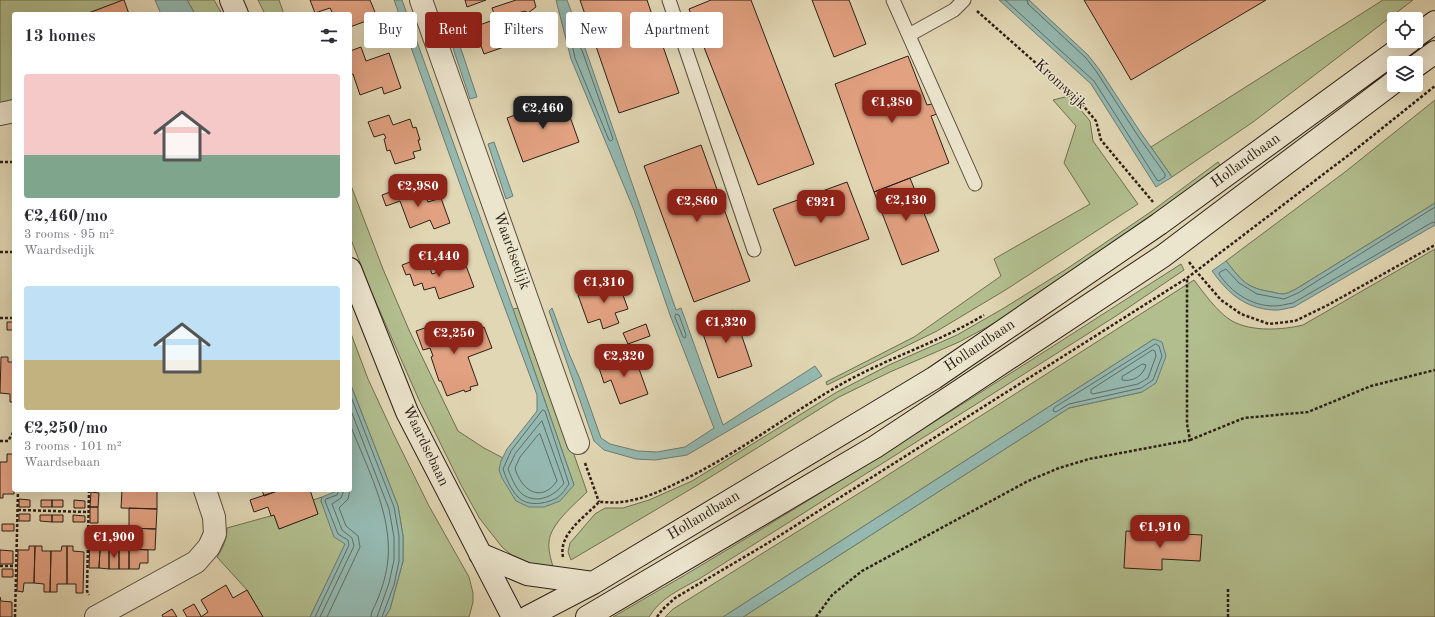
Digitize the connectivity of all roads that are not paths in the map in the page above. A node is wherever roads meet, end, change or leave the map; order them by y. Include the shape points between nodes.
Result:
1 (231, 0) edge
2 (247, 0) edge
3 (421, 0) edge
4 (669, 0) edge
5 (893, 0) edge
6 (964, 0) edge
7 (236, 12) edge
8 (251, 12) edge
9 (1435, 22) edge
10 (1423, 31) edge
11 (909, 35) junction
12 (1400, 48) edge
13 (1435, 52) edge
14 (1423, 61) edge
15 (1387, 87) edge
16 (12, 111) edge
17 (0, 114) edge
18 (975, 184) dead end
19 (754, 250) dead end
20 (352, 274) edge
21 (578, 443) road end
22 (206, 492) edge
23 (480, 554) junction
24 (593, 583) junction
25 (99, 615) edge
26 (513, 617) edge
27 (528, 617) edge
28 (587, 617) edge

1 - 7 main road
2 - 8 main road
3 - 21 main road, Waardsedijk
4 - 19 lane
5 - 11 lane
6 - 11 lane via 954,10
9 - 10 main road
11 - 18 lane
12 - 24 main road, Hollandbaan via 1159,224 934,378
13 - 14 main road
15 - 28 main road, Hollandbaan via 1178,245 875,447
16 - 17 main road
20 - 23 main road, Waardsebaan via 407,412
22 - 25 main road via 214,517 215,534 210,547 196,562
23 - 24 main road via 527,574
23 - 26 main road, Waardsebaan
24 - 27 main road, Hollandbaan

